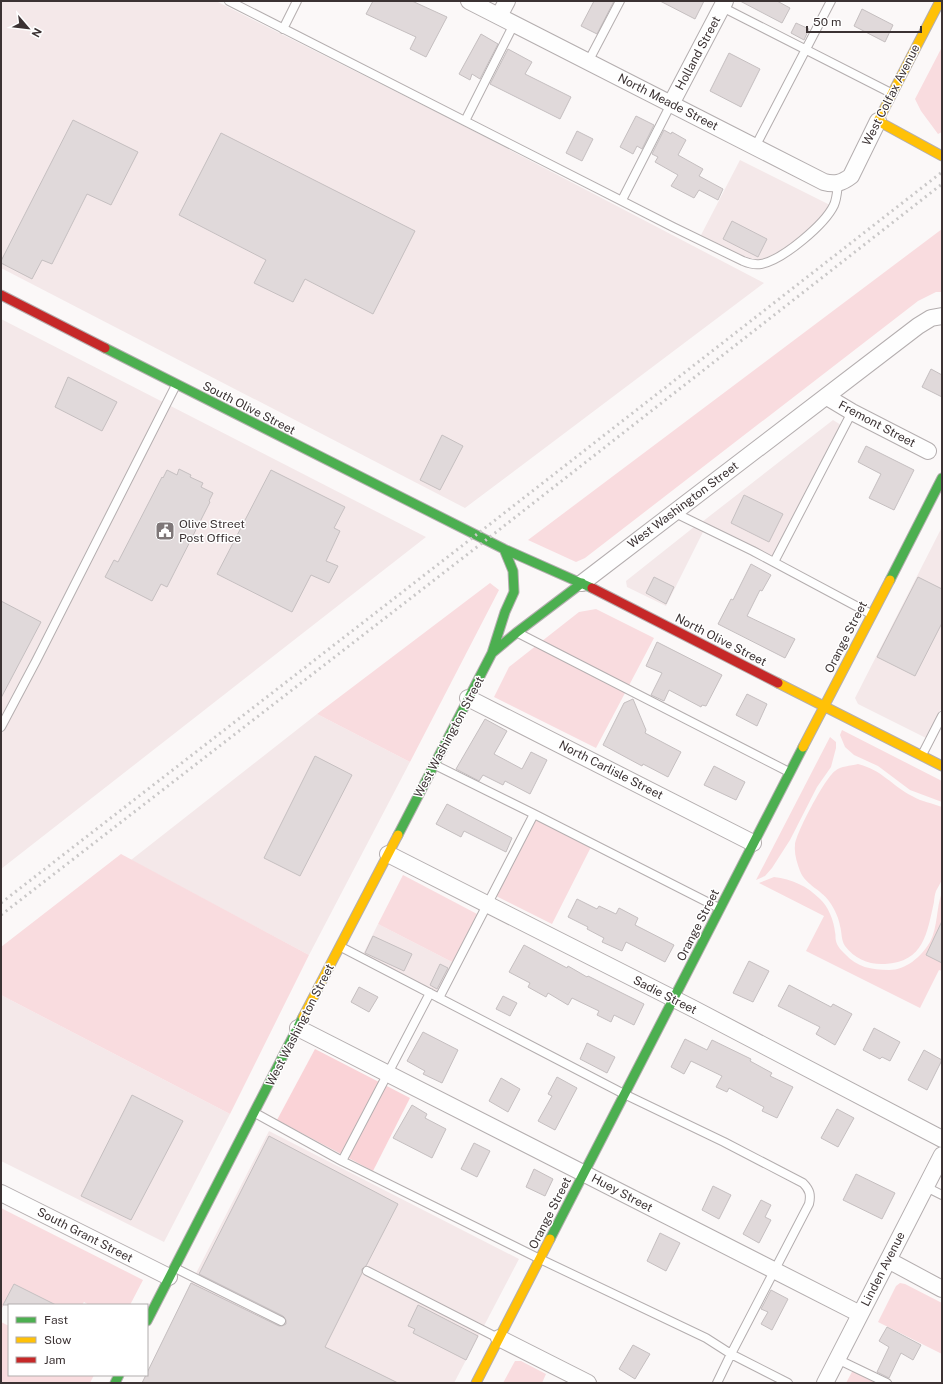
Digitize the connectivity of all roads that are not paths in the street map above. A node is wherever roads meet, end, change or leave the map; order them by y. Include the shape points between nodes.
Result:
1 (229, 1) edge
2 (297, 1) edge
3 (469, 1) edge
4 (507, 1) edge
5 (620, 1) edge
6 (831, 1) edge
7 (940, 1) edge
8 (724, 4) edge
9 (499, 16) junction
10 (514, 24) junction
11 (283, 29) junction
12 (806, 50) junction
13 (588, 62) junction
14 (892, 93) junction
15 (671, 104) junction
16 (465, 121) junction
17 (878, 122) junction
18 (755, 147) junction
19 (942, 156) edge
20 (838, 184) junction
21 (622, 200) junction
22 (4, 299) edge
23 (942, 316) edge
24 (176, 384) junction
25 (827, 397) junction
26 (852, 412) junction
27 (928, 450) dead end
28 (942, 478) edge
29 (673, 512) junction
30 (486, 540) joint
31 (504, 549) junction
32 (774, 562) junction
33 (582, 583) junction
34 (871, 614) junction
35 (501, 625) junction
36 (516, 632) junction
37 (492, 653) junction
38 (468, 698) junction
39 (824, 706) junction
40 (942, 716) edge
41 (1, 727) edge
42 (922, 756) junction
43 (434, 764) junction
44 (942, 766) edge
45 (790, 772) junction
46 (534, 814) junction
47 (753, 843) junction
48 (388, 854) junction
49 (487, 905) junction
50 (720, 909) junction
51 (340, 947) junction
52 (430, 993) junction
53 (439, 998) junction
54 (673, 999) junction
55 (298, 1028) junction
56 (388, 1074) junction
57 (624, 1094) junction
58 (255, 1112) junction
59 (942, 1138) edge
60 (942, 1155) edge
61 (342, 1161) junction
62 (584, 1173) junction
63 (926, 1187) junction
64 (1, 1193) edge
65 (942, 1195) edge
66 (540, 1259) junction
67 (888, 1260) junction
68 (367, 1271) dead end
69 (775, 1271) junction
70 (172, 1273) junction
71 (942, 1288) edge
72 (860, 1314) junction
73 (148, 1319) edge
74 (281, 1321) dead end
75 (499, 1338) junction
76 (731, 1354) junction
77 (837, 1359) junction
78 (476, 1383) edge
79 (588, 1383) edge
80 (717, 1383) edge
81 (788, 1383) edge
82 (825, 1383) edge
83 (887, 1383) edge

1 - 11 lane
2 - 11 lane
3 - 9 street, North Meade Street
4 - 9 street
5 - 13 lane
6 - 12 lane
7 - 14 street, West Colfax Avenue
8 - 12 lane
8 - 15 street, Holland Street
9 - 10 street, North Meade Street
10 - 13 street, North Meade Street
10 - 16 lane
11 - 16 lane
12 - 14 lane
12 - 18 lane
13 - 15 street, North Meade Street
14 - 17 street, West Colfax Avenue
15 - 18 street, North Meade Street
15 - 21 lane
16 - 21 lane
17 - 19 street
17 - 20 street, West Colfax Avenue via 851,176
18 - 20 street, North Meade Street via 824,182
20 - 21 lane via 834,205 814,230 772,260 753,265
22 - 24 street, South Olive Street
23 - 25 street, West Washington Street via 931,318 918,326
24 - 30 street, South Olive Street
24 - 41 lane
25 - 26 street, Fremont Street
25 - 29 street, West Washington Street
26 - 27 street, Fremont Street
26 - 32 lane
28 - 34 street, Orange Street
29 - 32 lane
29 - 33 street, West Washington Street
30 - 31 street, North Olive Street
31 - 33 street, North Olive Street
31 - 35 street via 513,571 514,592
32 - 34 lane
33 - 36 street, West Washington Street
33 - 39 street, North Olive Street
34 - 39 street, Orange Street
35 - 36 lane
35 - 37 street
36 - 37 street, West Washington Street
36 - 45 lane
37 - 38 street, West Washington Street
38 - 43 street, West Washington Street
38 - 47 street, North Carlisle Street
39 - 42 street, North Olive Street
39 - 45 street, Orange Street
40 - 42 lane
42 - 44 street, North Olive Street
43 - 46 lane
43 - 48 street, West Washington Street
45 - 47 street, Orange Street
46 - 49 lane
46 - 50 lane
47 - 50 street, Orange Street
48 - 49 street, Sadie Street
48 - 51 street, West Washington Street
49 - 53 lane
49 - 54 street, Sadie Street
50 - 54 street, Orange Street
51 - 52 lane
51 - 55 street, West Washington Street
52 - 53 lane
52 - 56 lane
53 - 57 lane
54 - 57 street, Orange Street
54 - 59 street, Sadie Street
55 - 56 street, Huey Street
55 - 58 street, West Washington Street
56 - 61 lane
56 - 62 street, Huey Street
57 - 62 street, Orange Street
57 - 69 lane via 757,1159 803,1183 809,1189 809,1204
58 - 61 lane
58 - 70 street, West Washington Street
60 - 63 street, Linden Avenue
61 - 66 lane
62 - 66 street, Orange Street
62 - 69 street, Huey Street
63 - 65 lane
63 - 67 street, Linden Avenue
64 - 70 street, South Grant Street
66 - 75 street, Orange Street
66 - 76 lane via 706,1338
67 - 71 street
67 - 72 street, Linden Avenue
68 - 75 lane
69 - 72 street, Huey Street
69 - 76 lane
70 - 73 street, West Washington Street
70 - 74 lane
72 - 77 street, Linden Avenue
75 - 78 street, Orange Street
75 - 79 street
76 - 80 lane
76 - 81 lane
77 - 82 street, Linden Avenue
77 - 83 lane

